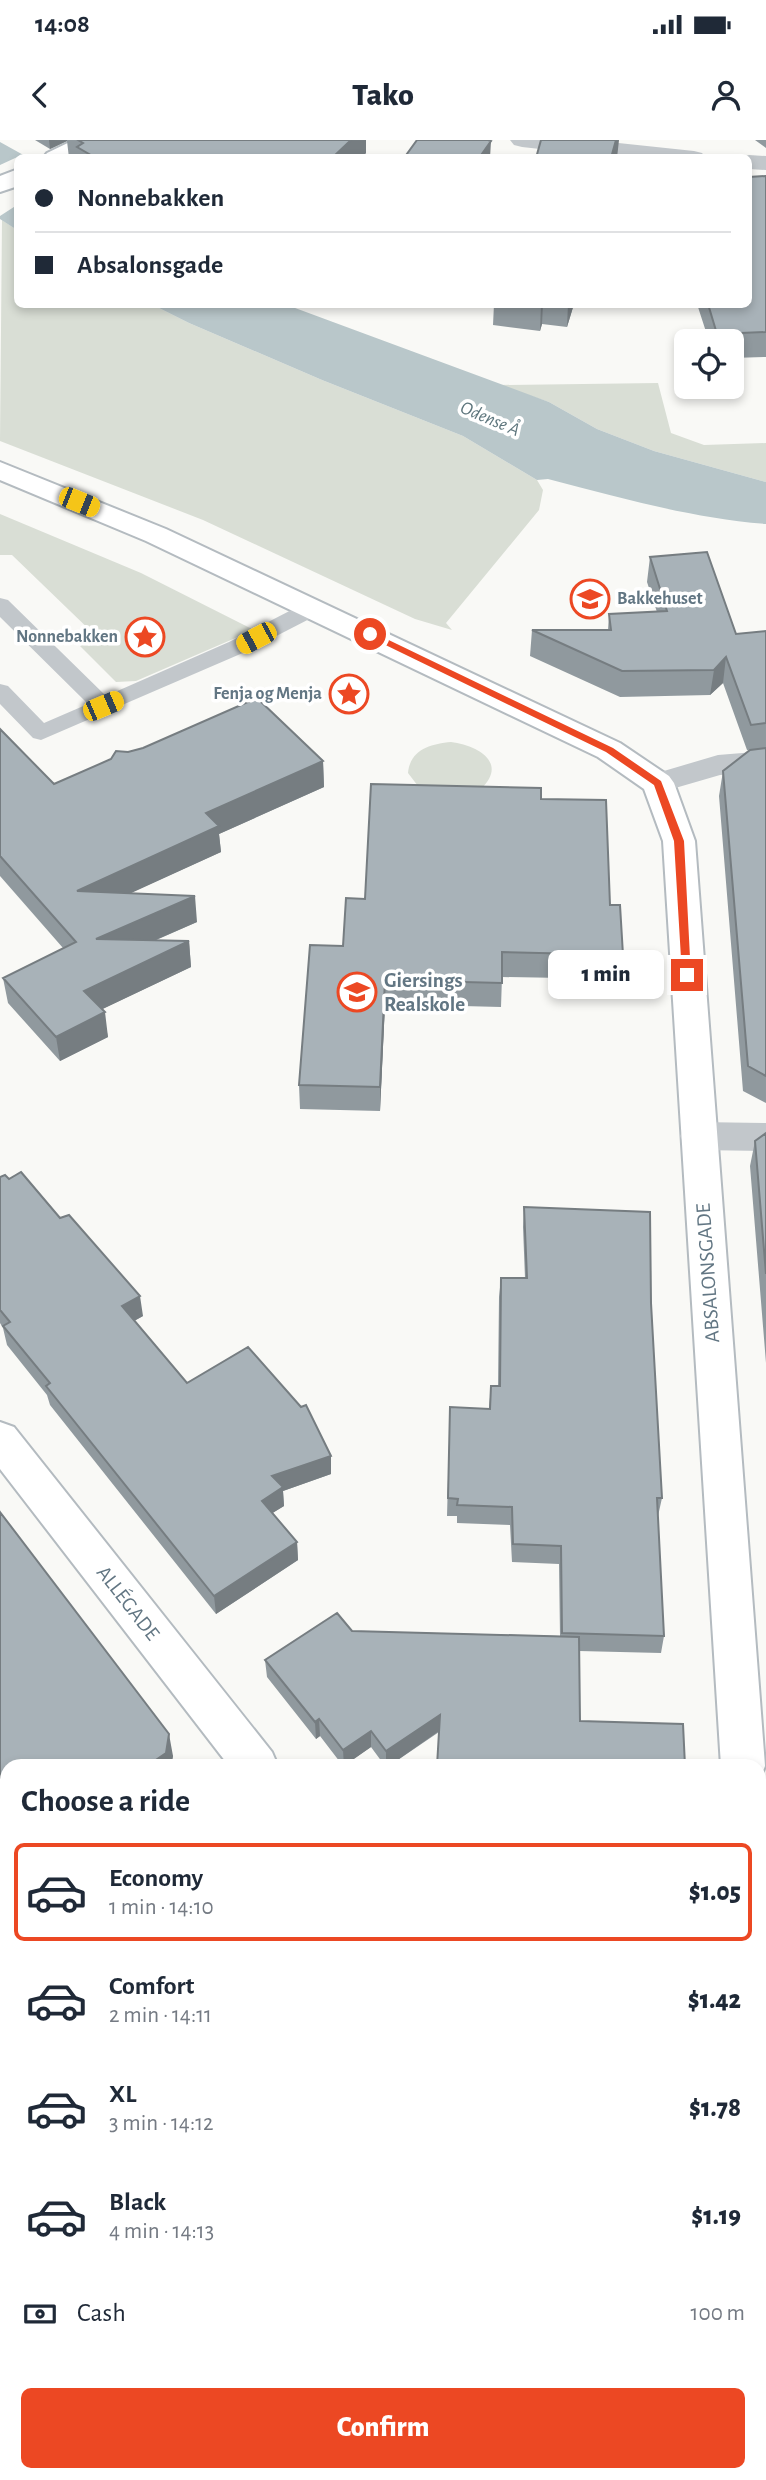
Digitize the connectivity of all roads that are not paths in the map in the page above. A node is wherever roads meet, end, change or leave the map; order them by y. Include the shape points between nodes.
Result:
1 (93, 140) edge
2 (522, 140) edge
3 (63, 154) edge
4 (659, 154) edge
5 (0, 470) edge
6 (0, 605) edge
7 (313, 608) junction
8 (0, 691) edge
9 (103, 706) junction
10 (766, 761) edge
11 (658, 783) junction
12 (698, 1136) junction
13 (766, 1137) edge
14 (0, 1440) edge
15 (251, 1759) edge
16 (742, 1759) edge

1 - 3 main road
2 - 4 street
5 - 7 main road via 121,519
6 - 9 lane
7 - 9 lane via 237,648
7 - 11 main road via 609,750
8 - 9 lane via 41,733
10 - 11 street via 718,765
11 - 12 main road, ABSALONSGADE via 679,841
12 - 13 street
12 - 16 main road, ABSALONSGADE
14 - 15 main road, ALLÉGADE

